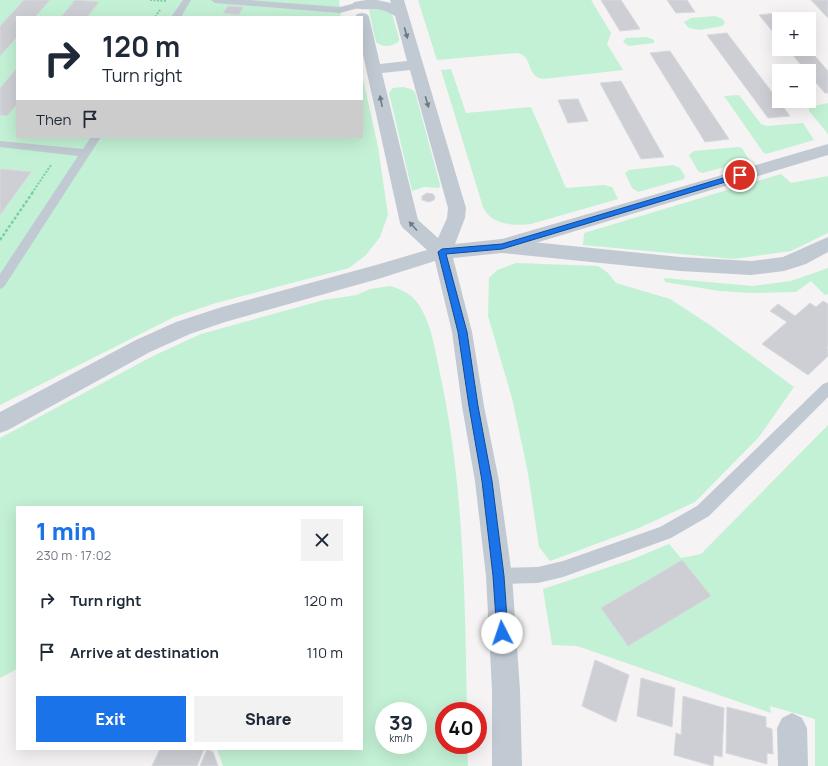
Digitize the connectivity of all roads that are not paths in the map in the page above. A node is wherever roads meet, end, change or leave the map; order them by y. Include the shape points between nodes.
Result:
1 (187, 0) edge
2 (215, 0) edge
3 (289, 0) edge
4 (397, 0) edge
5 (376, 2) edge
6 (360, 10) edge
7 (401, 14) junction
8 (177, 16) edge
9 (363, 23) edge
10 (416, 65) junction
11 (374, 69) junction
12 (95, 138) edge
13 (0, 144) edge
14 (828, 149) edge
15 (85, 153) junction
16 (828, 244) edge
17 (502, 246) junction
18 (442, 252) junction
19 (0, 284) edge
20 (828, 388) edge
21 (0, 423) edge
22 (499, 576) junction
23 (792, 728) dead end
24 (506, 766) edge
25 (792, 766) edge

1 - 8 lane
2 - 6 lane
3 - 6 lane via 343,1
4 - 7 street
5 - 6 street
5 - 7 street via 389,6
7 -> 10 street
9 - 11 street
10 - 11 street
10 -> 18 street via 457,208 456,218
18 -> 11 street via 409,223
12 - 15 lane
13 - 15 lane
14 - 17 street
15 - 19 lane
16 - 17 street via 784,264 751,268 680,264
17 - 18 street
18 - 21 street via 183,328 143,346
18 - 22 street via 462,332 487,481
20 - 22 lane via 703,511 665,533 563,569 538,575
22 - 24 street via 506,690
23 - 25 street

